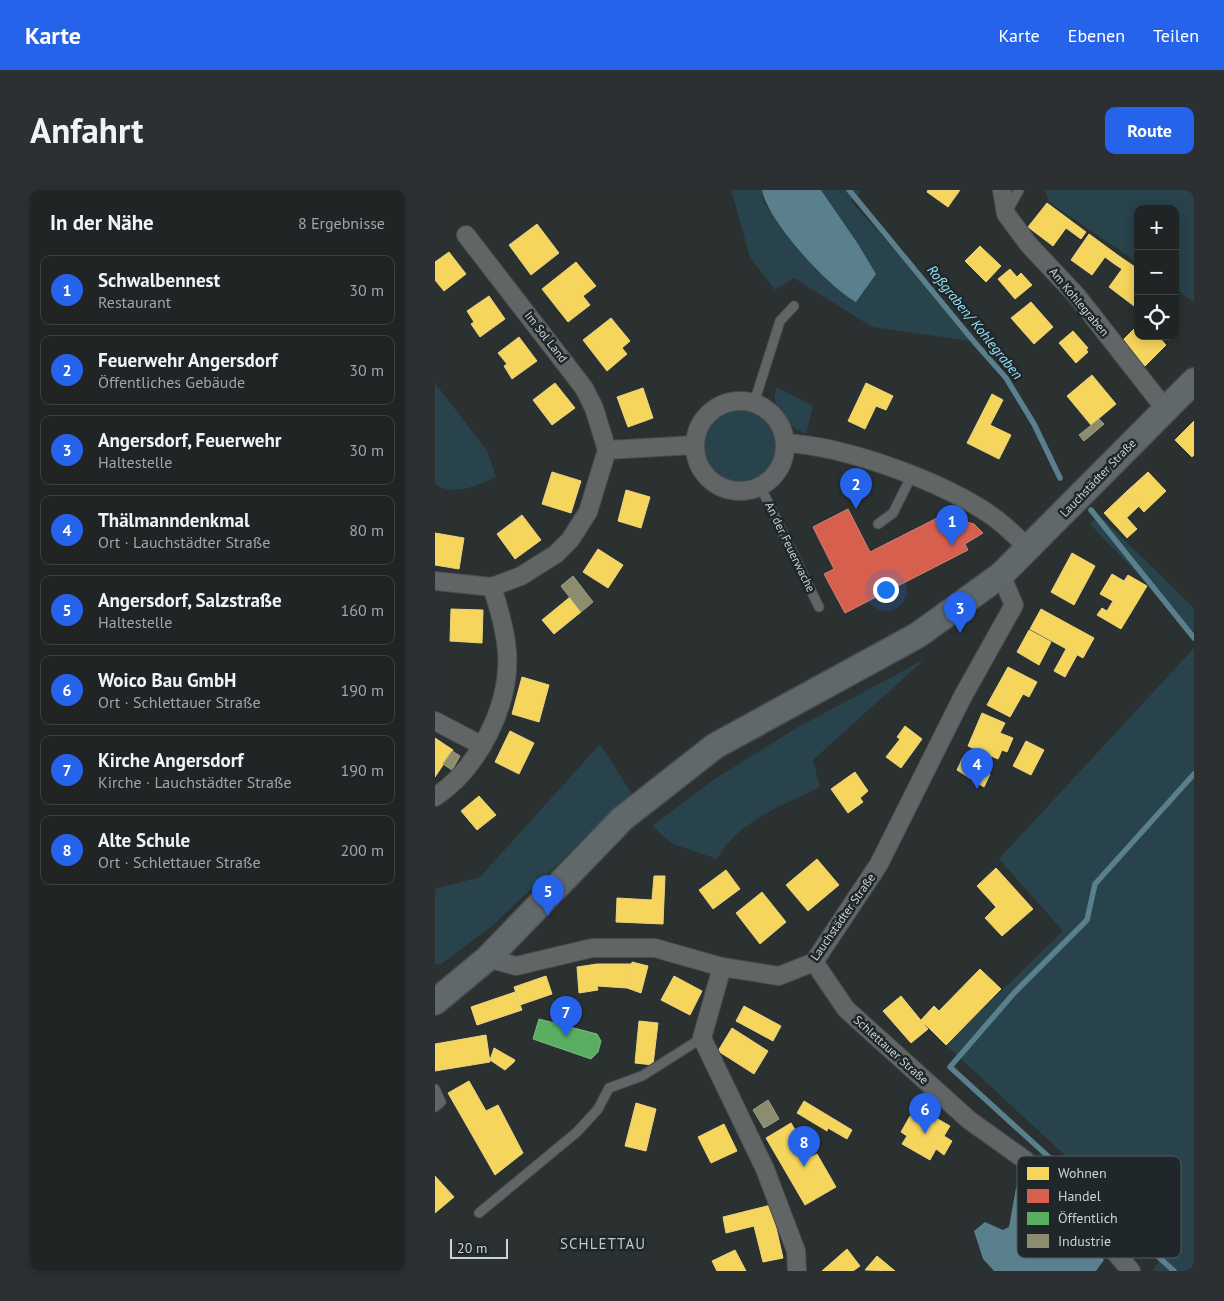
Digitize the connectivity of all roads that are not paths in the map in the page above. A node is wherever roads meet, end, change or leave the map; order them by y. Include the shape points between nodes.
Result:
1 (1001, 190) edge
2 (1019, 190) edge
3 (1006, 214) junction
4 (466, 235) dead end
5 (794, 306) dead end
6 (1194, 381) edge
7 (753, 403) junction
8 (1166, 410) junction
9 (785, 442) junction
10 (695, 445) junction
11 (607, 450) junction
12 (912, 475) junction
13 (760, 486) junction
14 (878, 524) dead end
15 (1029, 549) junction
16 (1001, 575) junction
17 (435, 581) edge
18 (492, 587) junction
19 (819, 607) dead end
20 (435, 721) edge
21 (481, 745) junction
22 (435, 797) edge
23 (488, 958) junction
24 (814, 962) junction
25 (722, 967) junction
26 (435, 1002) edge
27 (702, 1038) junction
28 (435, 1089) edge
29 (435, 1107) edge
30 (1019, 1156) edge
31 (479, 1213) dead end
32 (1115, 1258) edge
33 (1124, 1268) edge
34 (797, 1271) edge

1 - 3 street, Am Kohlegraben
2 - 3 lane
3 - 8 street, Am Kohlegraben via 1029,245 1077,296
4 - 11 street, Im Sol Land via 584,388
5 - 7 lane via 780,321
6 - 8 main road, Lauchstädter Straße
7 - 9 street via 775,418
7 - 10 street via 726,403 714,410 704,419
8 - 15 main road, Lauchstädter Straße
9 - 12 street via 815,446
9 - 13 street, An der Feuerwache via 783,458 776,473
10 - 11 street
10 - 13 street, An der Feuerwache via 702,470 722,487 735,491
11 - 18 street via 588,512 569,540 538,567
12 - 14 lane via 893,514
12 - 15 street via 991,515
13 - 19 lane, An der Feuerwache
15 - 16 main road, Lauchstädter Straße
16 - 23 main road, Lauchstädter Straße via 918,634 715,746 622,819
16 - 24 street, Lauchstädter Straße via 1014,605 967,687 879,864
17 - 18 street
18 - 21 street via 503,623 506,667 500,704
20 - 21 street
21 - 22 street via 450,787
23 - 25 street, Lauchstädter Straße via 516,966 592,948 655,948
23 - 26 main road, Lauchstädter Straße
24 - 25 street, Lauchstädter Straße via 779,976
24 - 30 street, Schlettauer Straße via 846,1009 969,1120
25 - 27 street
27 - 31 lane via 642,1076 609,1088 598,1109 577,1132
27 - 34 street via 765,1169 796,1251
28 - 29 lane via 441,1102
32 - 33 street, Schlettauer Straße

